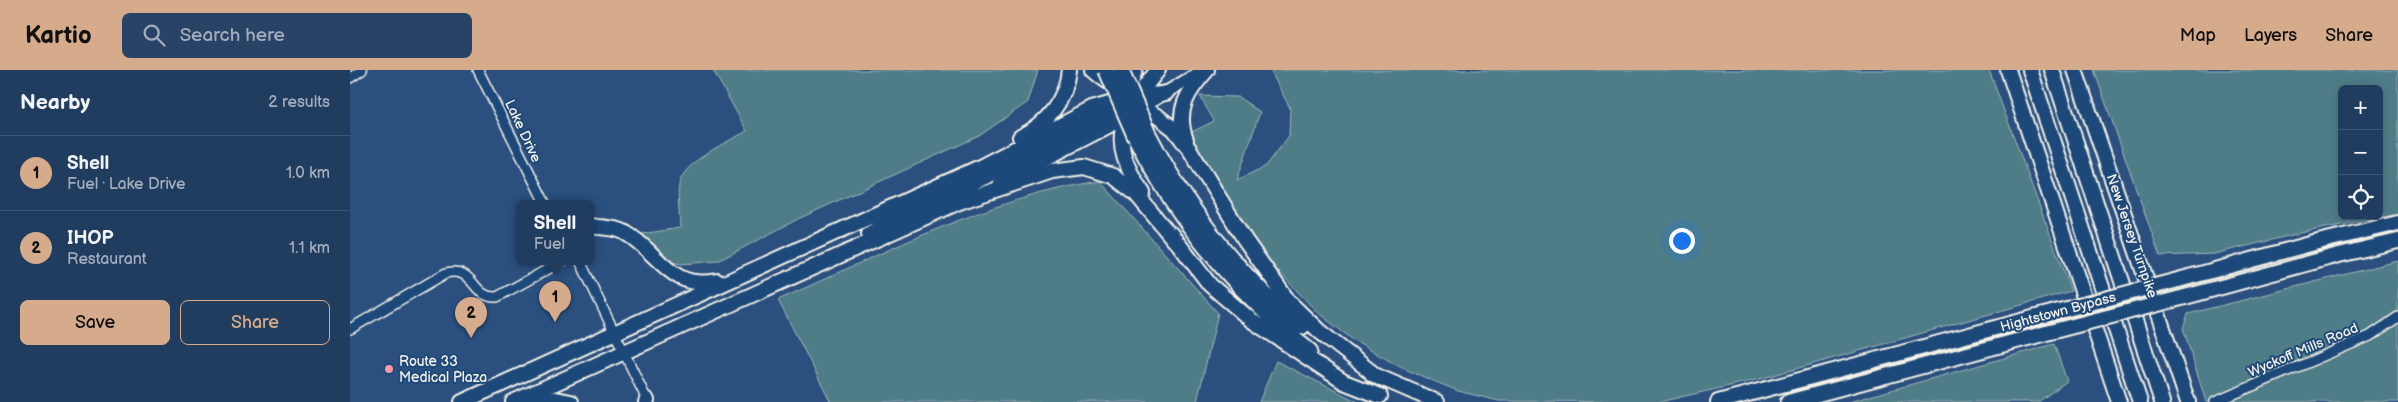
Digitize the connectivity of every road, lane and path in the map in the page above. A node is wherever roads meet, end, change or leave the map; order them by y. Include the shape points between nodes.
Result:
1 (362, 70) edge
2 (478, 70) edge
3 (1068, 70) edge
4 (1093, 70) edge
5 (1106, 70) edge
6 (1121, 70) edge
7 (1135, 70) edge
8 (1158, 70) edge
9 (1205, 70) edge
10 (2008, 70) edge
11 (2030, 70) edge
12 (2052, 70) edge
13 (2075, 70) edge
14 (350, 78) edge
15 (1166, 93) joint
16 (1131, 97) junction
17 (1125, 118) junction
18 (1142, 136) junction
19 (1190, 150) junction
20 (543, 200) edge
21 (908, 200) junction
22 (959, 202) junction
23 (2398, 223) edge
24 (594, 227) edge
25 (612, 229) junction
26 (594, 237) edge
27 (1175, 241) junction
28 (2398, 241) edge
29 (556, 265) edge
30 (582, 265) edge
31 (810, 269) junction
32 (735, 278) junction
33 (2398, 317) edge
34 (350, 329) edge
35 (615, 332) junction
36 (625, 352) junction
37 (1379, 378) junction
38 (1386, 399) edge
39 (2219, 400) edge
40 (462, 402) edge
41 (514, 402) edge
42 (526, 402) edge
43 (571, 402) edge
44 (647, 402) edge
45 (1437, 402) edge
46 (1718, 402) edge
47 (1788, 402) edge
48 (2119, 402) edge
49 (2140, 402) edge
50 (2162, 402) edge
51 (2188, 402) edge

1 - 14 street
2 - 20 street, Lake Drive
3 - 21 highway via 1059,102 1036,127 962,166
4 - 16 highway
5 - 18 highway, bridge
6 - 18 highway, bridge
7 - 16 highway
8 - 16 highway
9 - 15 main road
9 - 19 highway via 1190,89 1182,107 1182,129
10 - 48 highway
11 - 49 highway
12 - 50 highway, New Jersey Turnpike
13 - 51 highway, New Jersey Turnpike
15 - 16 highway
16 - 17 highway
16 - 19 highway via 1168,124
16 - 21 highway via 1092,109
16 - 31 highway via 1098,120 1007,168 890,221
17 - 22 main road
17 - 27 highway via 1121,141 1128,169
18 - 37 highway via 1196,213 1251,279 1316,338
18 - 38 highway via 1160,183 1184,219 1243,291 1313,353
19 - 37 highway via 1245,240 1290,302 1318,331
21 - 32 highway
22 - 27 highway via 1052,171 1091,168 1125,183
22 - 31 highway
23 - 46 highway, Hightstown Bypass, bridge
24 - 25 highway
25 - 26 highway
25 - 32 highway via 630,236 666,270 693,283 706,284
27 - 38 highway via 1210,285 1250,320 1344,382
28 - 47 highway, Hightstown Bypass, bridge
29 - 34 street via 497,297 481,293 465,274 446,273
30 - 35 street
31 - 36 highway
32 - 35 highway
33 - 39 street, Wyckoff Mills Road via 2370,336
35 - 36 street
35 - 40 highway
36 - 41 highway
36 - 44 street
37 - 45 highway
42 - 43 highway via 548,399

